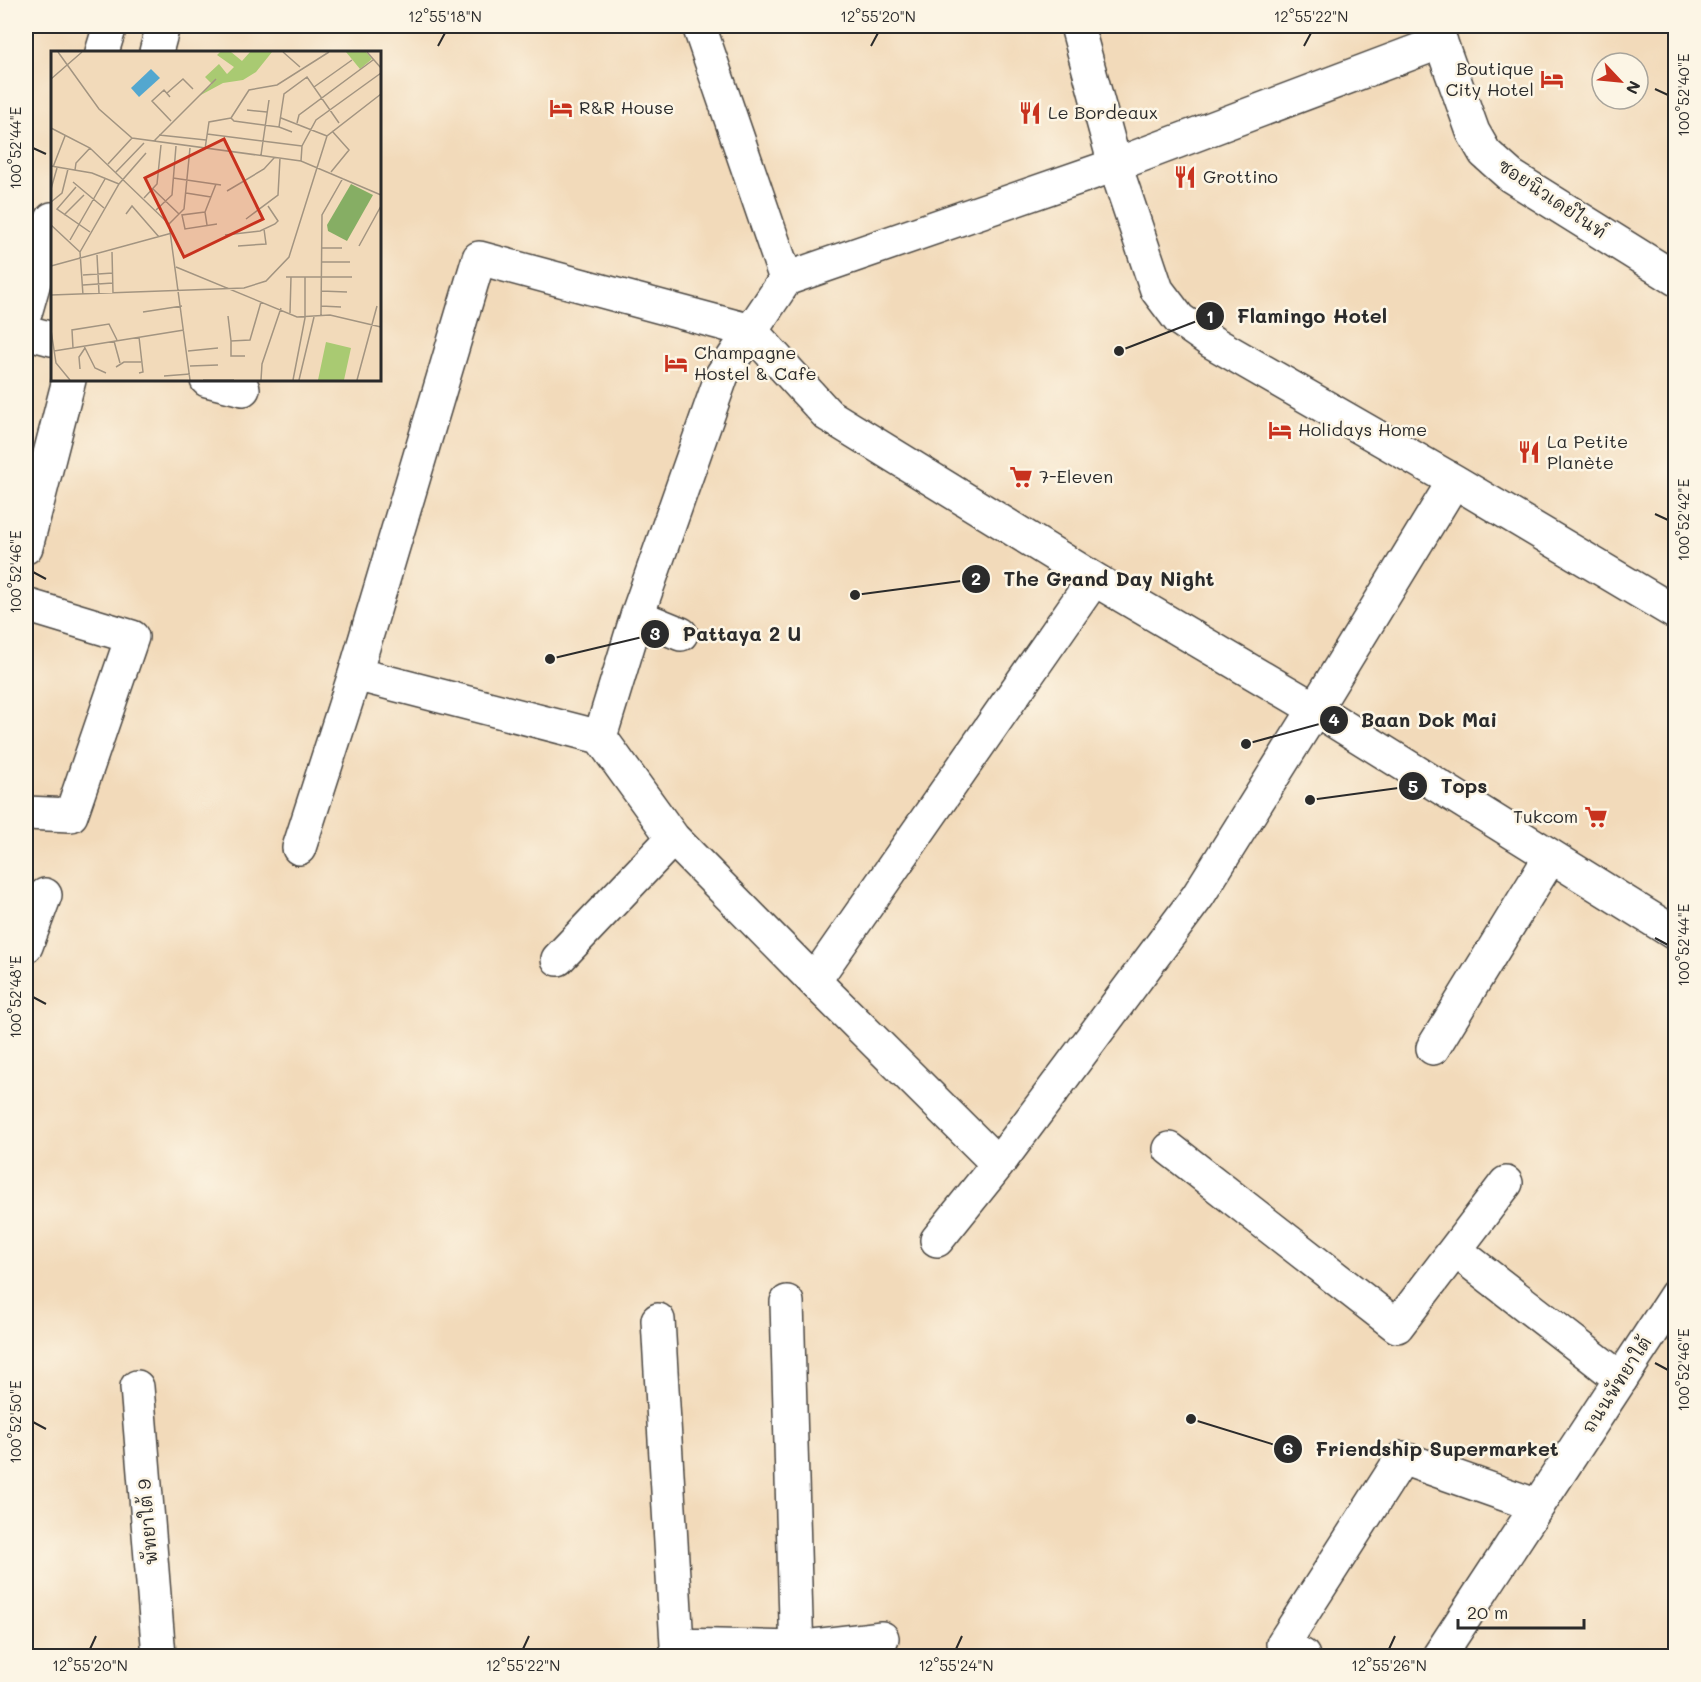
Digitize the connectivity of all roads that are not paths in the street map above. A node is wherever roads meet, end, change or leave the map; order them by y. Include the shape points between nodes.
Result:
1 (110, 26) edge
2 (163, 26) edge
3 (699, 26) edge
4 (1077, 26) edge
5 (1438, 34) edge
6 (102, 51) edge
7 (156, 51) edge
8 (1115, 165) junction
9 (51, 222) edge
10 (786, 279) junction
11 (1676, 279) edge
12 (26, 310) edge
13 (751, 331) junction
14 (26, 332) edge
15 (51, 339) edge
16 (69, 381) edge
17 (211, 381) edge
18 (243, 389) dead end
19 (1454, 481) junction
20 (26, 547) edge
21 (1094, 579) junction
22 (26, 605) edge
23 (1676, 613) edge
24 (637, 616) junction
25 (681, 634) dead end
26 (355, 674) junction
27 (1315, 709) junction
28 (600, 737) junction
29 (26, 813) edge
30 (673, 838) junction
31 (299, 848) dead end
32 (1551, 856) junction
33 (45, 896) dead end
34 (1676, 934) edge
35 (26, 946) edge
36 (558, 959) dead end
37 (814, 981) junction
38 (1433, 1048) dead end
39 (1170, 1149) dead end
40 (998, 1164) junction
41 (1506, 1183) dead end
42 (937, 1240) dead end
43 (1455, 1250) junction
44 (1676, 1295) edge
45 (787, 1302) dead end
46 (658, 1320) dead end
47 (1621, 1379) junction
48 (137, 1387) dead end
49 (1538, 1506) junction
50 (882, 1638) dead end
51 (796, 1652) edge
52 (159, 1656) edge
53 (1303, 1656) edge
54 (1440, 1656) edge

1 - 6 street
2 - 7 street
3 - 10 street
4 - 8 street
5 - 8 street
5 - 11 street, ซอยนิวเดย์ไนท์ via 1473,132 1485,153 1511,176
8 - 10 street
8 - 19 street via 1157,290 1179,319 1212,342
9 - 12 street
10 - 13 street
13 - 21 street via 828,415
13 - 24 street via 722,375
13 - 26 street via 479,258
14 - 15 street
16 - 20 street
17 - 18 street
19 - 23 street
19 - 27 street
21 - 27 street
21 - 37 street
22 - 29 street via 132,637 70,815
24 - 25 street
24 - 28 street
26 - 28 street
26 - 31 street
27 - 32 street
27 - 40 street via 1198,896
28 - 30 street
30 - 36 street
30 - 37 street
32 - 34 street
32 - 38 street
33 - 35 street
37 - 40 street
39 - 43 street via 1398,1326
40 - 42 street
41 - 43 street
43 - 47 street
44 - 47 street, ถนนพัทยาใต้
45 - 51 street
46 - 51 street via 677,1645
47 - 49 street, ถนนพัทยาใต้
48 - 52 street, พัทยาใต้ 9
49 - 53 street via 1402,1458 1283,1644
49 - 54 street, ถนนพัทยาใต้
50 - 51 street

